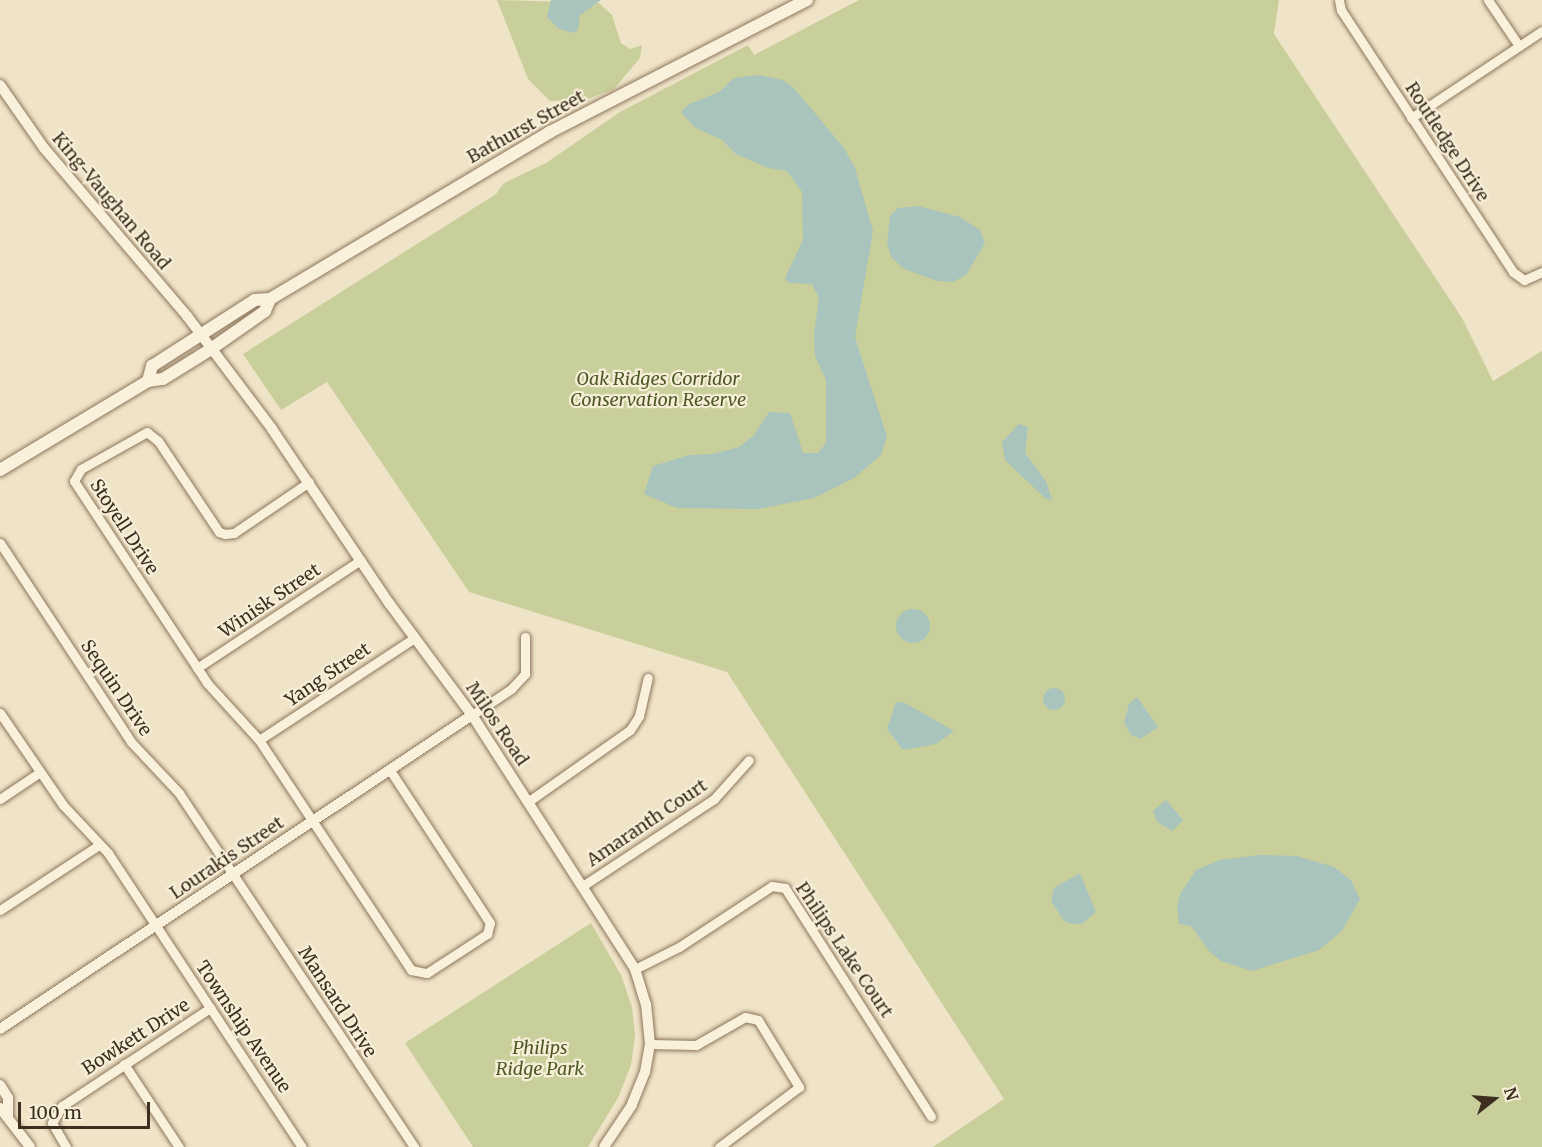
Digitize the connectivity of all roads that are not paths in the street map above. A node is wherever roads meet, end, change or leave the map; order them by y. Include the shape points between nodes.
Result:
1 (807, 0) edge
2 (1339, 0) edge
3 (1488, 0) edge
4 (1542, 31) edge
5 (1519, 46) junction
6 (0, 85) edge
7 (1411, 118) junction
8 (1542, 272) edge
9 (270, 299) junction
10 (201, 335) junction
11 (211, 349) junction
12 (147, 381) junction
13 (0, 470) edge
14 (309, 482) junction
15 (0, 543) edge
16 (361, 560) junction
17 (525, 637) dead end
18 (414, 638) junction
19 (197, 668) junction
20 (648, 678) dead end
21 (0, 713) edge
22 (472, 715) junction
23 (259, 740) junction
24 (749, 760) dead end
25 (390, 770) junction
26 (40, 772) junction
27 (0, 799) edge
28 (529, 801) junction
29 (312, 821) junction
30 (99, 845) junction
31 (233, 874) junction
32 (584, 885) junction
33 (0, 910) edge
34 (155, 926) junction
35 (635, 969) junction
36 (210, 1008) junction
37 (0, 1029) edge
38 (650, 1044) junction
39 (124, 1064) junction
40 (0, 1085) edge
41 (4, 1112) edge
42 (931, 1116) dead end
43 (30, 1147) edge
44 (66, 1147) edge
45 (179, 1147) edge
46 (302, 1147) edge
47 (414, 1147) edge
48 (604, 1147) edge
49 (719, 1147) edge

1 - 9 main road, Bathurst Street via 550,132
2 - 7 street, Routledge Drive via 1341,10
3 - 5 street
4 - 5 street
5 - 7 street
6 - 10 street, King-Vaughan Road via 44,148
7 - 8 street, Routledge Drive via 1513,272 1524,280
9 - 10 main road, Bathurst Street via 255,300
9 - 11 main road, Bathurst Street via 265,311
10 - 11 street, King-Vaughan Road
10 - 12 main road, Bathurst Street via 152,366
11 - 12 main road, Bathurst Street via 163,379
11 - 14 street, Milos Road
12 - 13 main road, Bathurst Street
14 - 16 street, Milos Road
14 - 19 street, Stoyell Drive via 234,533 225,534 219,532 153,435 140,434 76,475 77,488
15 - 31 street, Sequin Drive via 131,741 179,793
16 - 18 street, Milos Road
16 - 19 street, Winisk Street
17 - 22 street via 525,674 511,689
18 - 22 street, Milos Road
18 - 23 street, Yang Street
19 - 23 street, Stoyell Drive
20 - 28 street via 639,716 630,730
21 - 26 street
22 - 25 street, Lourakis Street
22 - 28 street, Milos Road
23 - 29 street, Stoyell Drive
24 - 32 street, Amaranth Court via 714,799
25 - 29 street, Lourakis Street
25 - 29 street, Stoyell Drive via 490,923 487,934 427,973 411,970
26 - 27 street
26 - 30 street
28 - 32 street, Milos Road
29 - 31 street, Lourakis Street
30 - 33 street
30 - 34 street
31 - 34 street, Lourakis Street
31 - 47 street, Mansard Drive
32 - 35 street, Milos Road
34 - 36 street, Township Avenue
34 - 37 street, Lourakis Street
35 - 38 street, Milos Road via 646,1004
35 - 42 street, Philips Lake Court via 679,947 772,886 785,888
36 - 39 street, Bowkett Drive
36 - 46 street, Township Avenue
38 - 48 street, Milos Road via 645,1072 632,1105
38 - 49 street via 696,1045 752,1016 765,1030 799,1087
39 - 44 street, Bowkett Drive via 56,1111 52,1123
39 - 45 street
40 - 41 street via 8,1098
41 - 43 street

